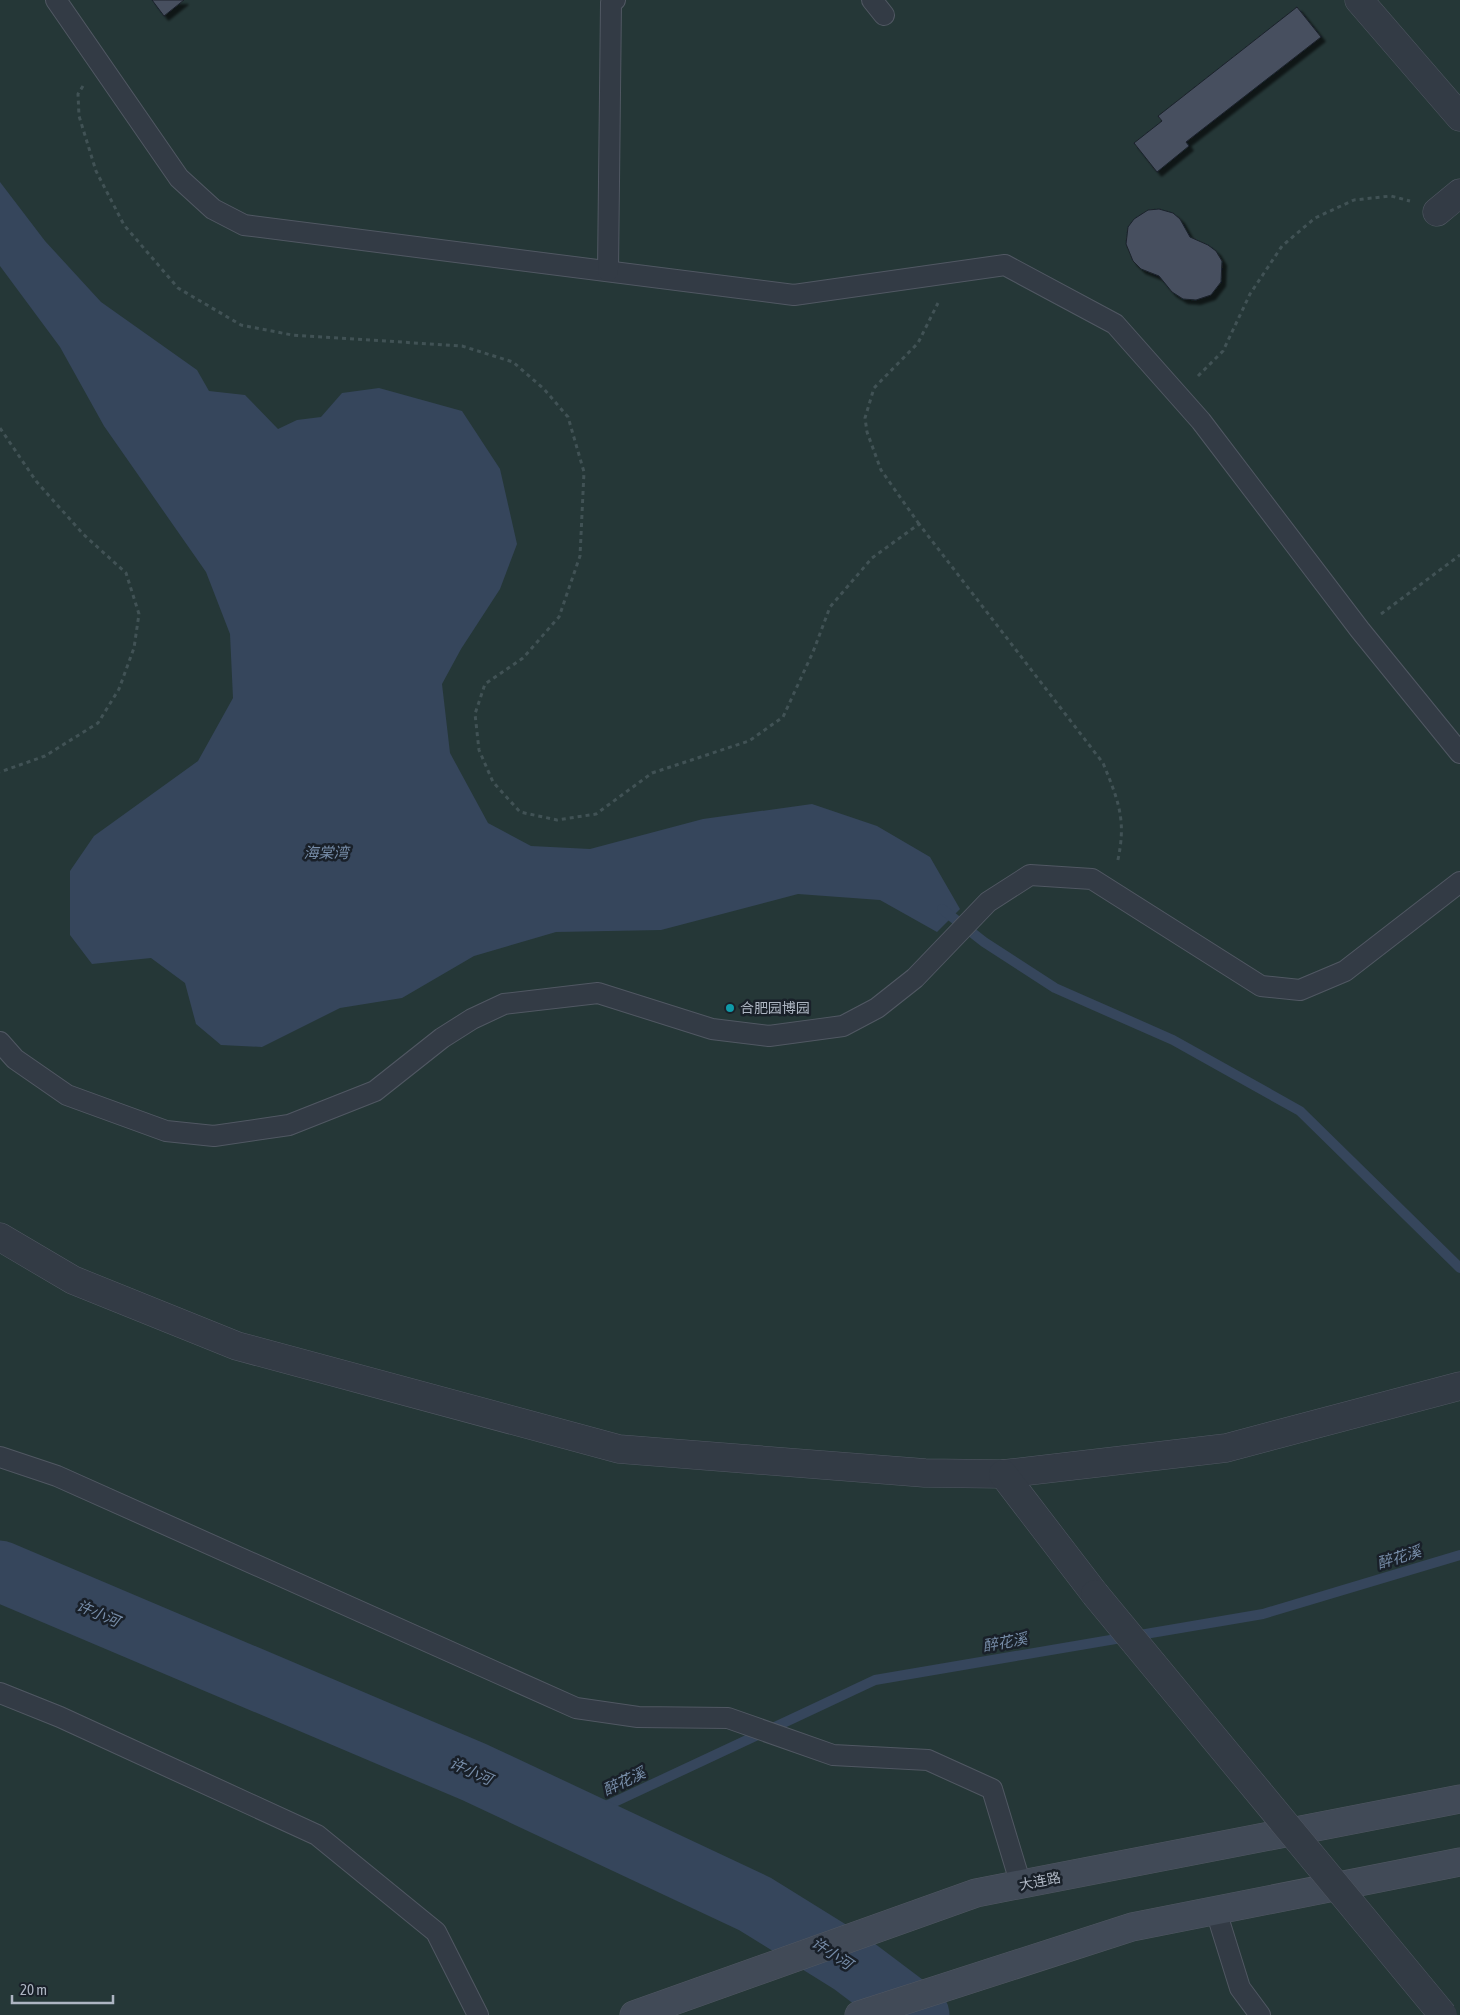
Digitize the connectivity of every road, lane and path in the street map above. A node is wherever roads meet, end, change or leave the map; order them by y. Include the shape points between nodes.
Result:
1 (56, 0) edge
2 (615, 0) edge
3 (1359, 0) edge
4 (96, 58) junction
5 (1460, 117) edge
6 (1460, 193) edge
7 (1437, 212) joint
8 (608, 271) junction
9 (944, 274) junction
10 (1179, 396) junction
11 (0, 428) edge
12 (919, 524) junction
13 (1460, 555) edge
14 (1360, 630) junction
15 (1460, 753) edge
16 (0, 772) edge
17 (1460, 882) edge
18 (1111, 891) junction
19 (0, 1042) edge
20 (0, 1237) edge
21 (1460, 1386) edge
22 (0, 1457) edge
23 (1003, 1474) junction
24 (0, 1693) edge
25 (1460, 1800) edge
26 (1460, 1862) edge
27 (1021, 1885) junction
28 (1216, 1911) junction
29 (478, 2015) edge
30 (634, 2015) edge
31 (859, 2015) edge
32 (1260, 2015) edge
33 (1443, 2015) edge

1 - 4 lane
2 - 8 lane via 612,3
3 - 5 street
4 - 8 lane via 180,178 213,209 244,225
4 - 12 path via 78,94 79,116 96,171 124,226 178,288 241,325 292,335 462,346 513,362 544,389 568,418 584,472 580,556 559,617 523,658 485,684 475,714 478,750 494,782 520,812 557,820 596,814 652,773 750,741 783,717 830,608 872,558
6 - 7 street
7 - 10 path via 1391,196 1354,200 1315,218 1282,246 1250,294 1223,351
8 - 9 lane via 794,295
9 - 10 lane via 1005,265 1115,324
9 - 12 path via 937,309 918,343 874,388 866,418 867,432 881,470
10 - 14 lane
11 - 16 path via 36,481 83,534 126,573 139,614 134,648 119,689 98,723 46,756
12 - 18 path via 1103,763 1119,804 1123,839
13 - 14 path
14 - 15 lane
17 - 18 lane via 1344,971 1300,990 1261,986
18 - 19 lane via 1092,879 1030,875 988,902 916,978 877,1008 843,1026 769,1036 712,1029 598,993 504,1004 442,1038 375,1091 289,1125 214,1136 166,1131 67,1095 15,1059
20 - 23 street via 73,1280 237,1346 619,1449 925,1473
21 - 23 street via 1226,1448
22 - 27 lane via 57,1476 576,1708 638,1717 728,1718 833,1755 928,1760 992,1789
23 - 33 street, bridge via 1095,1594
24 - 29 lane via 60,1717 317,1835 436,1932
25 - 27 main road, 大连路
26 - 28 main road
27 - 30 main road, 大连路 via 976,1894
28 - 31 main road via 1132,1927
28 - 32 lane via 1240,1988

